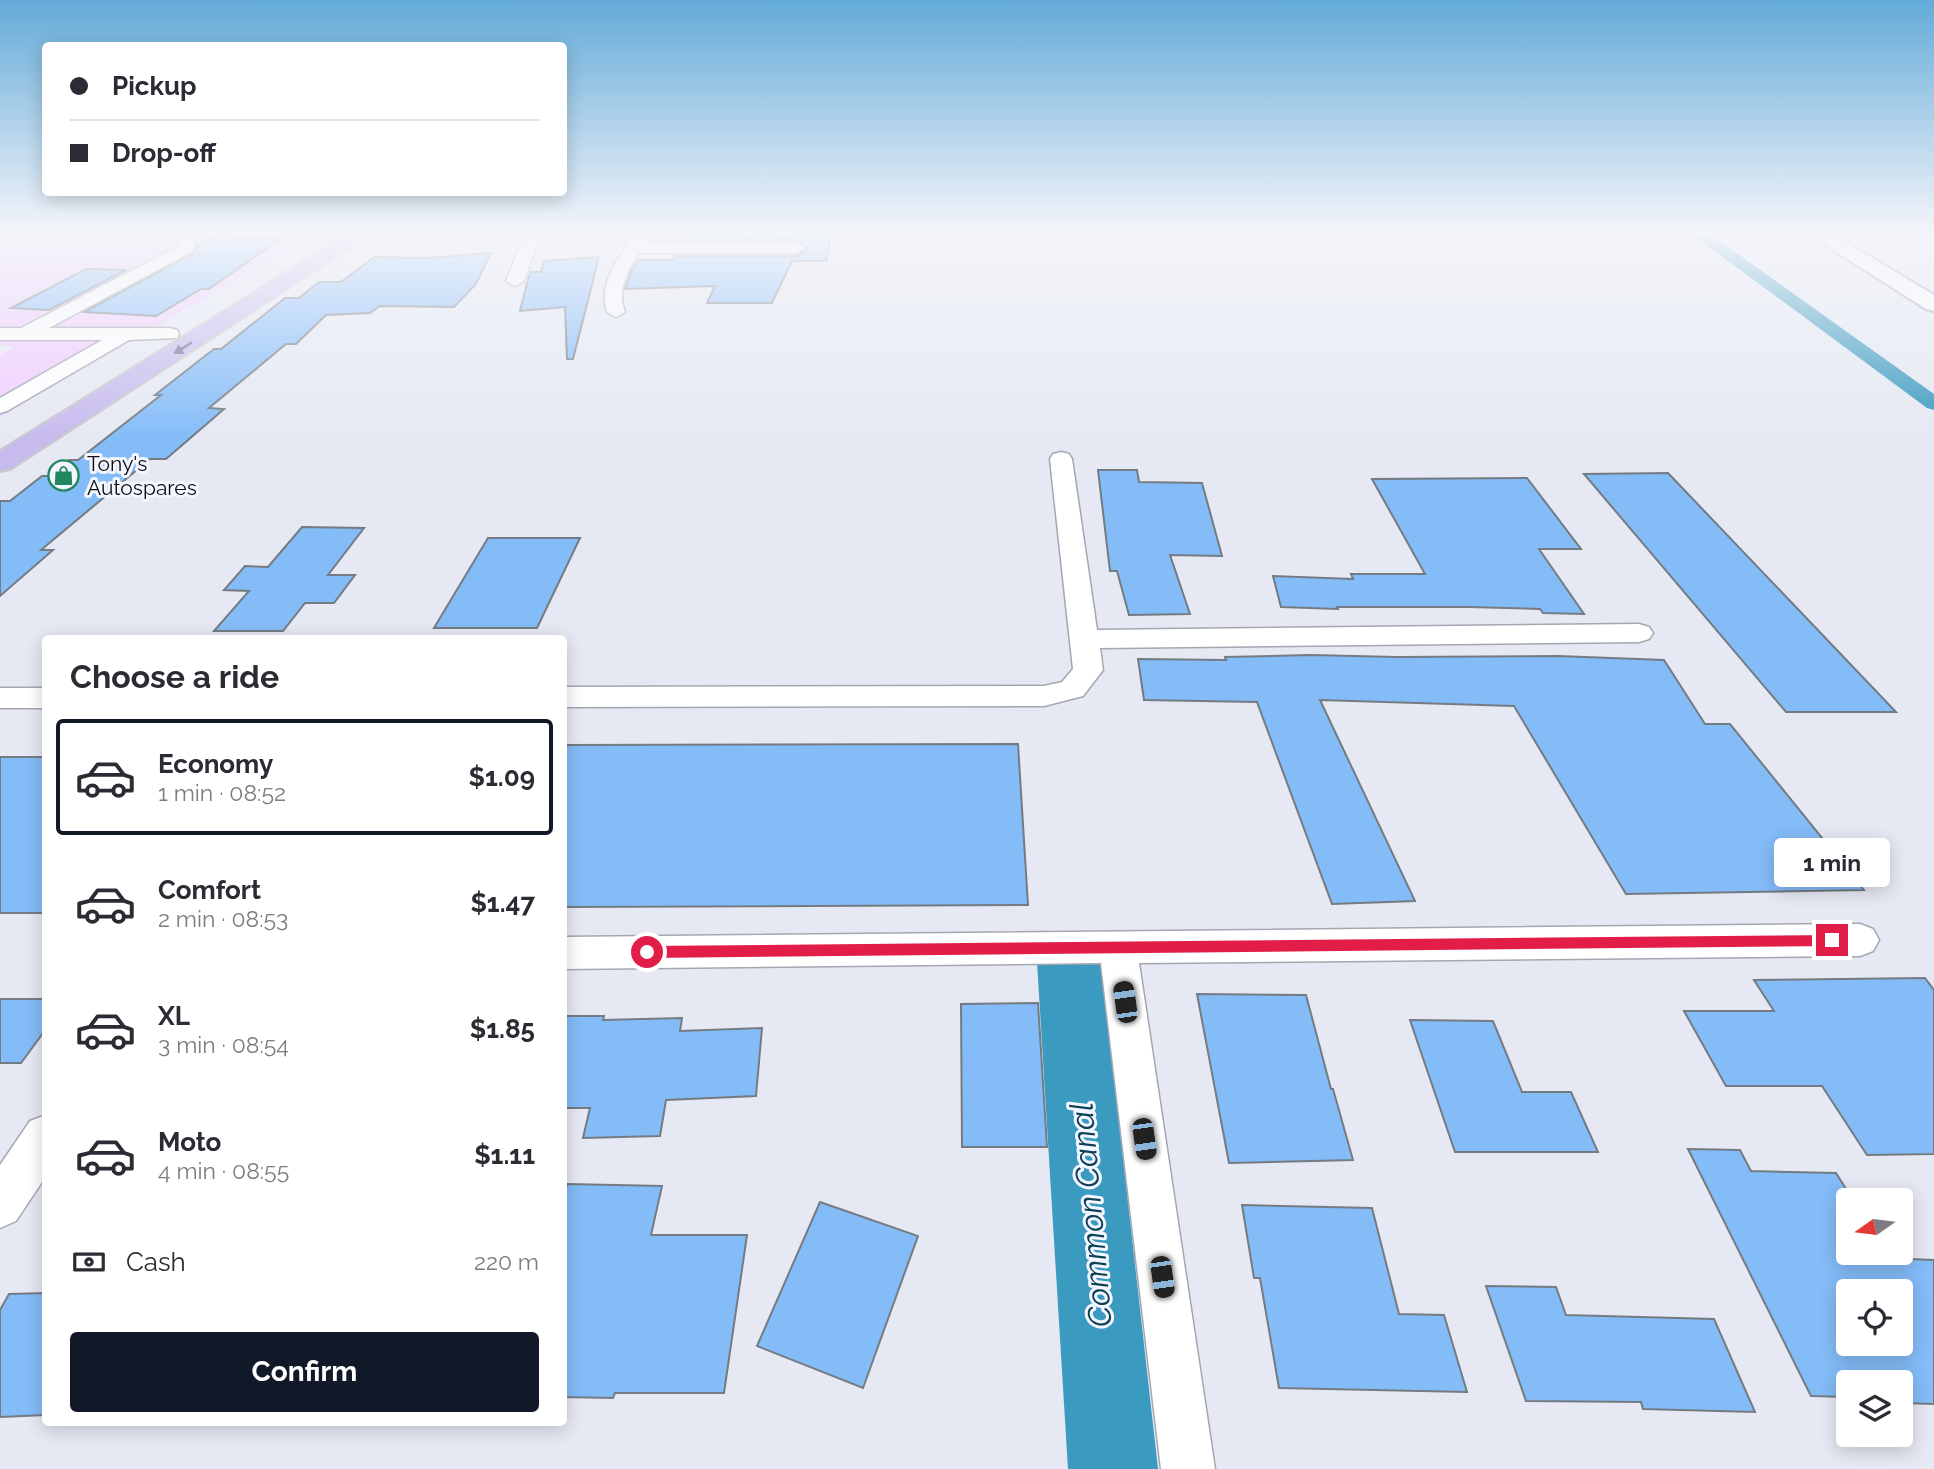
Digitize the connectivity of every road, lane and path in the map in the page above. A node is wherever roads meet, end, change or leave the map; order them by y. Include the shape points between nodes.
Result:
1 (87, 301) edge
2 (224, 301) edge
3 (256, 301) edge
4 (613, 301) edge
5 (616, 312) dead end
6 (0, 334) edge
7 (24, 334) junction
8 (126, 334) junction
9 (170, 334) junction
10 (0, 407) edge
11 (11, 429) dead end
12 (1061, 459) dead end
13 (0, 463) edge
14 (1639, 633) dead end
15 (1084, 639) junction
16 (567, 697) edge
17 (0, 698) edge
18 (42, 698) edge
19 (1860, 940) dead end
20 (1118, 947) junction
21 (567, 953) edge
22 (42, 1142) edge
23 (0, 1205) edge
24 (1188, 1469) edge

1 - 7 street
2 - 9 main road
3 -> 13 main road
4 - 5 street
6 - 7 street
7 - 8 street
8 - 9 street
8 - 10 street
9 - 11 main road
12 - 15 street
14 - 15 street
15 - 16 street via 1088,670 1072,688 1044,696
17 - 18 street
19 - 20 street
20 - 21 street
20 - 24 street
22 - 23 street

